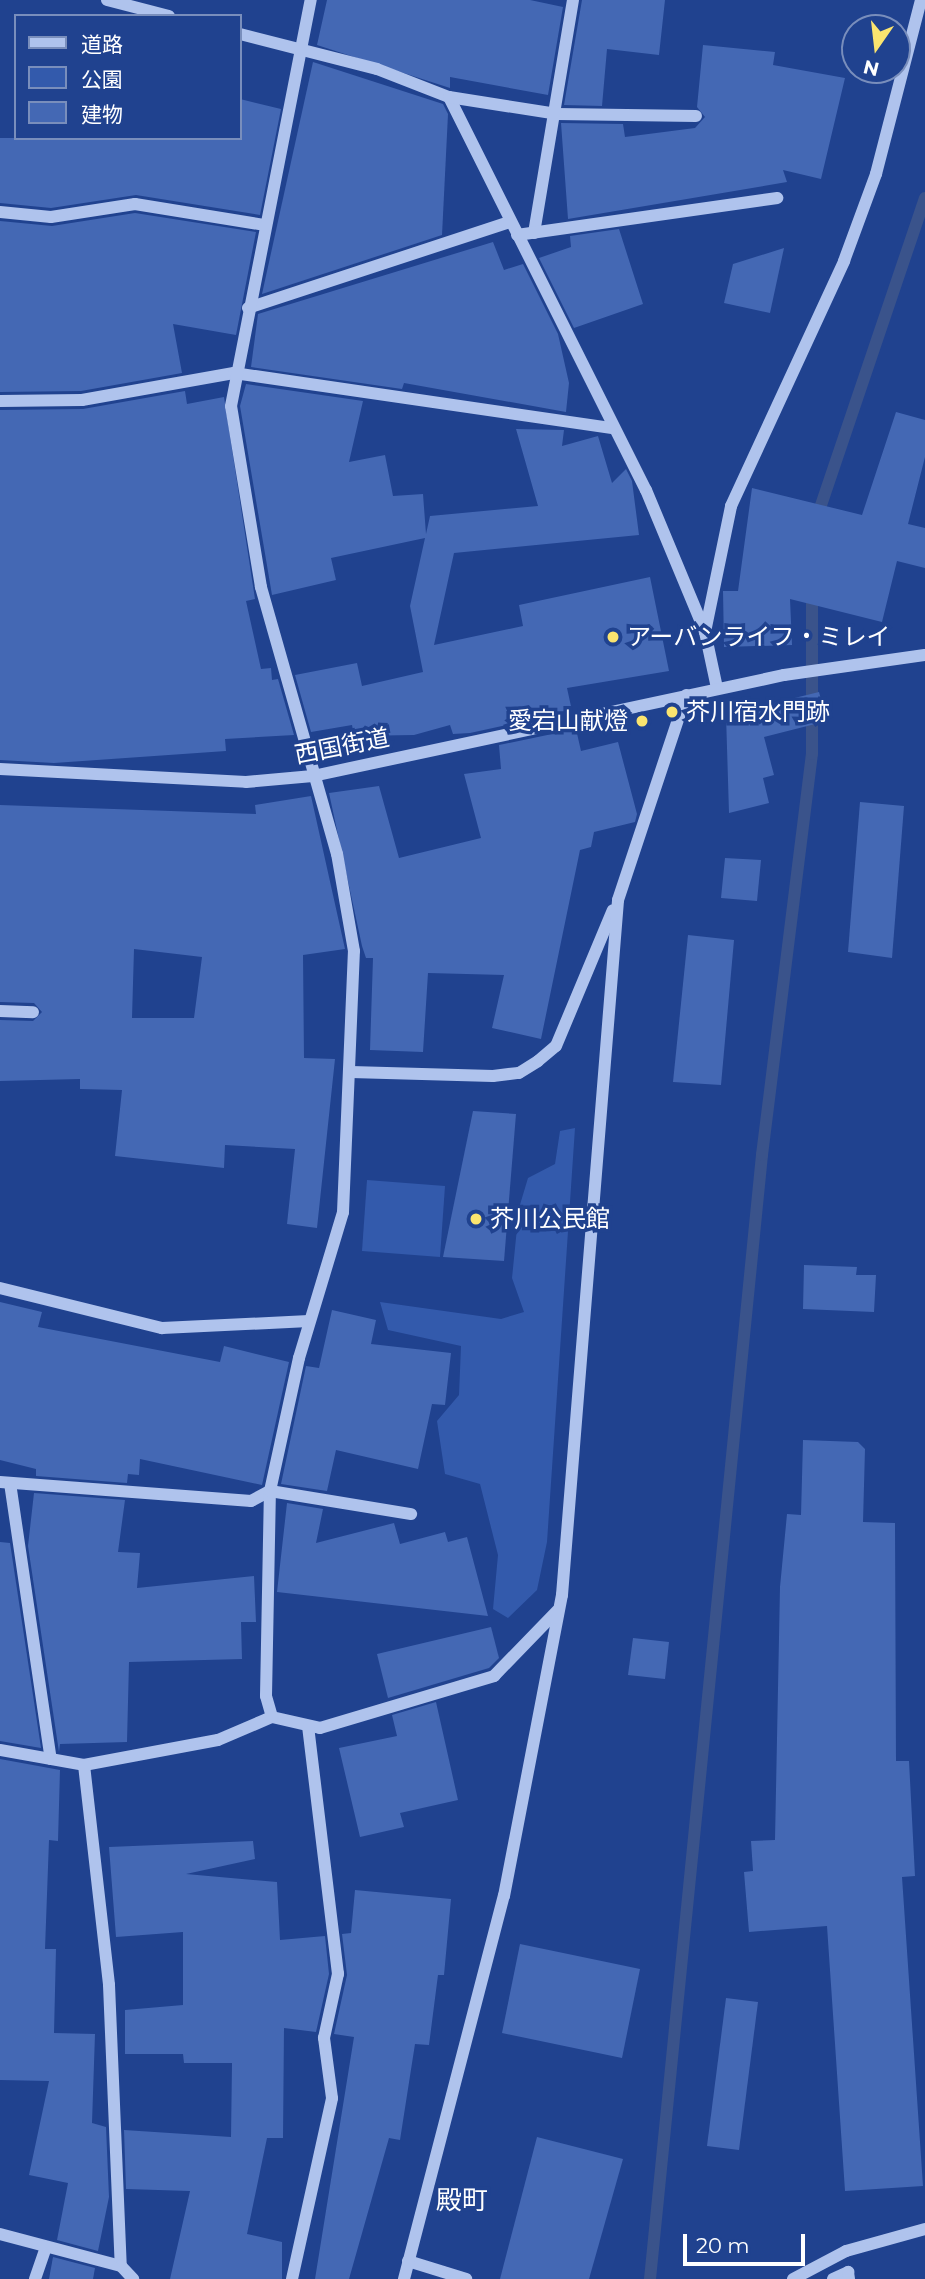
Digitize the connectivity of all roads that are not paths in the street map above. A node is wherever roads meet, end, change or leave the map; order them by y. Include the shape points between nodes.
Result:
1 (107, 0) edge
2 (311, 0) edge
3 (573, 0) edge
4 (921, 0) edge
5 (161, 14) edge
6 (242, 35) edge
7 (300, 50) junction
8 (449, 97) junction
9 (557, 114) junction
10 (696, 116) dead end
11 (778, 198) dead end
12 (0, 212) edge
13 (510, 222) junction
14 (265, 225) junction
15 (534, 233) junction
16 (517, 236) junction
17 (248, 308) junction
18 (234, 373) junction
19 (0, 401) edge
20 (612, 428) junction
21 (705, 632) junction
22 (925, 655) edge
23 (717, 688) junction
24 (686, 695) junction
25 (0, 769) edge
26 (313, 776) junction
27 (618, 900) junction
28 (0, 1011) edge
29 (33, 1012) dead end
30 (351, 1072) junction
31 (0, 1289) edge
32 (309, 1321) junction
33 (5, 1483) edge
34 (270, 1491) junction
35 (411, 1514) dead end
36 (557, 1610) junction
37 (272, 1717) junction
38 (308, 1727) junction
39 (0, 1751) edge
40 (51, 1759) junction
41 (84, 1765) junction
42 (925, 2230) edge
43 (0, 2234) edge
44 (46, 2247) junction
45 (408, 2261) junction
46 (121, 2266) junction
47 (35, 2279) edge
48 (133, 2279) edge
49 (292, 2279) edge
50 (404, 2279) edge
51 (466, 2279) edge
52 (793, 2279) edge
53 (833, 2279) edge
54 (849, 2279) edge

1 - 5 street
2 - 7 street
3 - 9 street
4 - 21 street via 876,174 844,261 738,485
6 - 7 street
7 - 8 street
7 - 14 street
8 - 9 street
8 - 13 street
9 - 10 street
9 - 15 street
11 - 15 street
12 - 14 street via 51,217 135,204
13 - 16 street
13 - 17 street
14 - 17 street
15 - 16 street
16 - 20 street
17 - 18 street
18 - 19 street via 82,400
18 - 20 street
18 - 26 street via 231,406 261,587
20 - 21 street via 646,490
21 - 23 street
22 - 23 street, 西国街道
23 - 24 street, 西国街道
24 - 26 street, 西国街道
24 - 27 street
25 - 26 street, 西国街道 via 246,782
26 - 30 street via 337,854 354,951
27 - 30 street via 556,1046 538,1062 519,1073 492,1076
27 - 36 street
28 - 29 street
30 - 32 street via 343,1212
31 - 32 street via 162,1328
32 - 34 street
33 - 34 street via 251,1502
33 - 40 street
34 - 35 street
34 - 37 street via 266,1696
36 - 38 street via 494,1676
36 - 45 street via 504,1896
37 - 38 street
37 - 41 street via 218,1741
38 - 49 street via 338,1974 324,2038 332,2098
39 - 40 street
40 - 41 street
41 - 46 street via 109,1985
42 - 52 street via 846,2251
43 - 44 street
44 - 46 street
44 - 47 street
45 - 50 street
45 - 51 street
46 - 48 street
53 - 54 street via 848,2272

